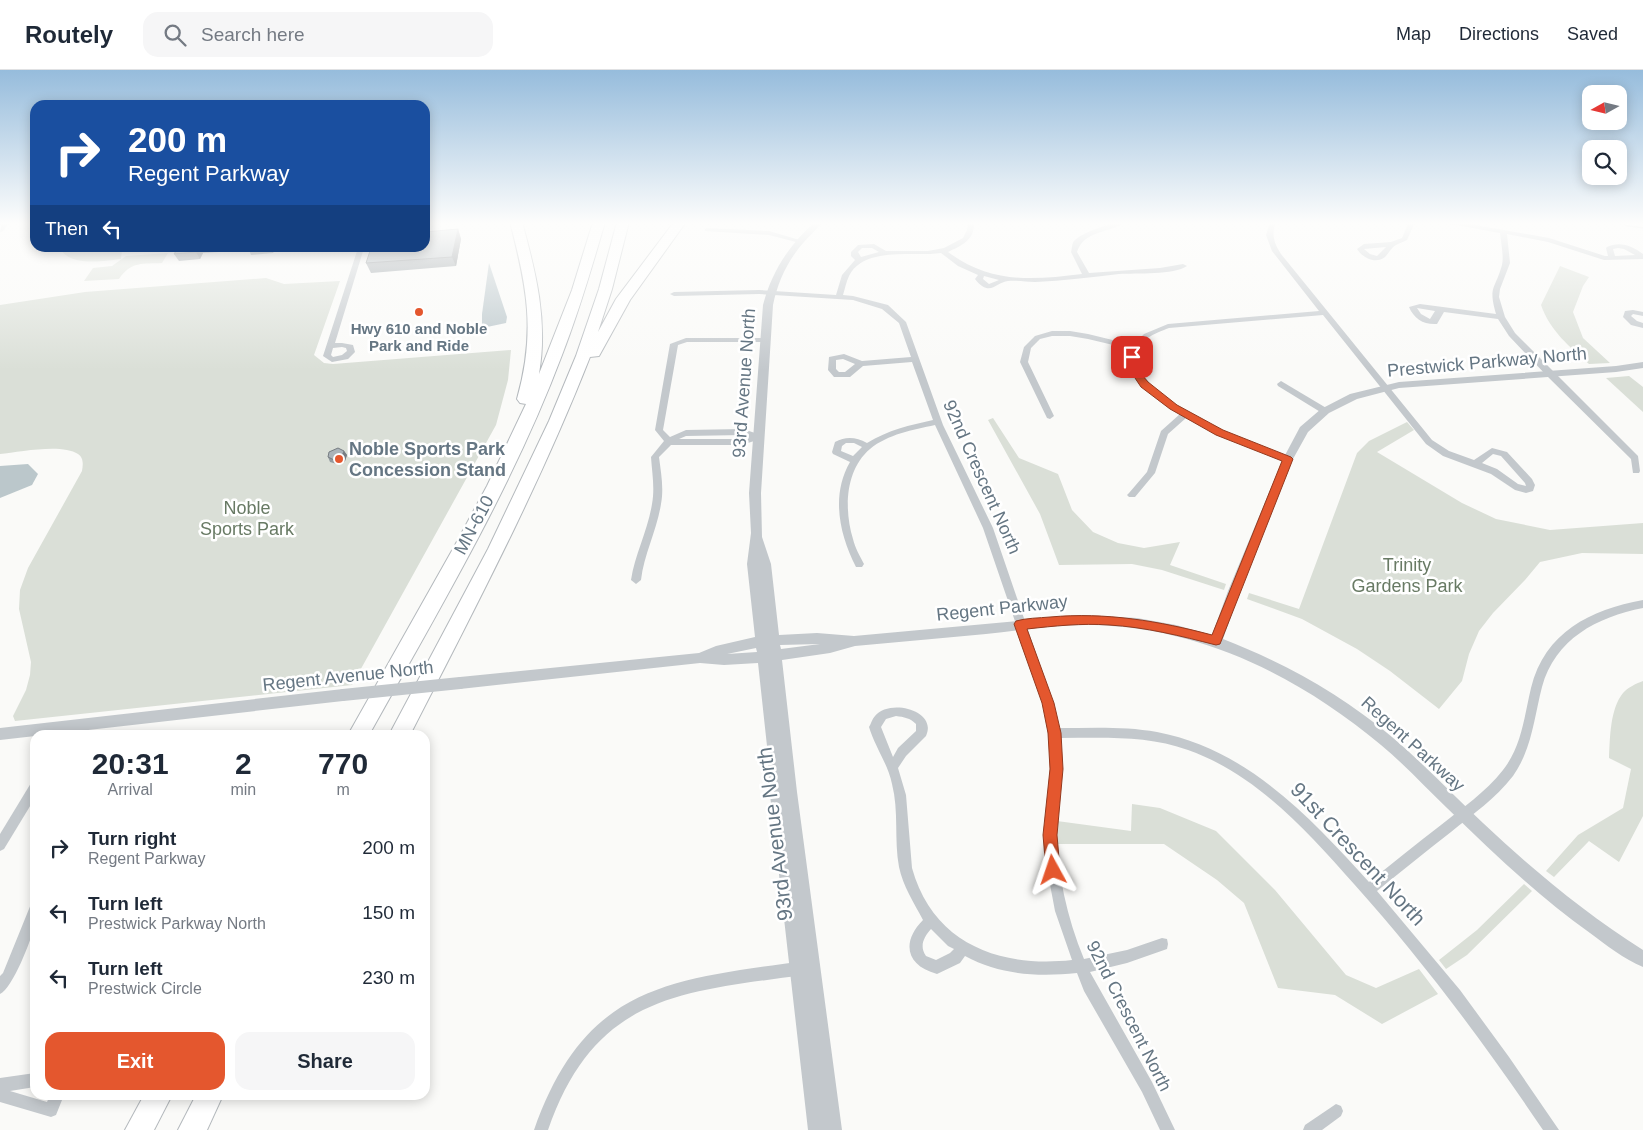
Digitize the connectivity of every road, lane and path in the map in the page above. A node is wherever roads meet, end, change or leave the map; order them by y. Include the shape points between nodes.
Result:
1 (354, 271) edge
2 (522, 271) edge
3 (529, 271) edge
4 (584, 271) edge
5 (609, 271) edge
6 (643, 271) edge
7 (779, 271) edge
8 (851, 271) edge
9 (976, 271) edge
10 (1085, 271) edge
11 (1142, 271) edge
12 (1292, 271) edge
13 (1503, 271) edge
14 (1087, 276) junction
15 (770, 293) junction
16 (674, 294) dead end
17 (839, 297) junction
18 (535, 310) junction
19 (1442, 310) dead end
20 (1325, 313) junction
21 (1643, 314) edge
22 (1501, 317) junction
23 (1643, 326) edge
24 (764, 340) junction
25 (331, 346) dead end
26 (1134, 348) junction
27 (914, 359) junction
28 (861, 364) dead end
29 (1643, 365) edge
30 (1550, 374) junction
31 (1281, 384) dead end
32 (1385, 387) junction
33 (1325, 410) junction
34 (1185, 414) junction
35 (1050, 416) dead end
36 (938, 422) junction
37 (758, 437) junction
38 (669, 442) junction
39 (867, 447) junction
40 (1288, 459) junction
41 (854, 460) junction
42 (1476, 463) junction
43 (1636, 471) dead end
44 (524, 490) junction
45 (1132, 495) dead end
46 (465, 542) junction
47 (859, 564) dead end
48 (636, 580) dead end
49 (1643, 604) edge
50 (1020, 624) junction
51 (1216, 641) junction
52 (769, 649) junction
53 (35, 730) edge
54 (361, 730) edge
55 (401, 730) edge
56 (30, 731) edge
57 (1054, 733) junction
58 (0, 734) edge
59 (893, 767) junction
60 (30, 795) edge
61 (1464, 814) junction
62 (0, 845) edge
63 (1368, 890) junction
64 (30, 921) edge
65 (930, 921) junction
66 (1162, 944) dead end
67 (963, 948) junction
68 (1643, 959) edge
69 (1080, 965) junction
70 (805, 968) junction
71 (0, 987) edge
72 (30, 1081) edge
73 (0, 1085) edge
74 (0, 1095) edge
75 (55, 1100) edge
76 (156, 1100) edge
77 (207, 1100) edge
78 (215, 1100) edge
79 (1336, 1111) dead end
80 (141, 1127) edge
81 (192, 1130) edge
82 (200, 1130) edge
83 (541, 1130) edge
84 (817, 1130) edge
85 (833, 1130) edge
86 (1168, 1130) edge
87 (1310, 1130) edge
88 (1552, 1130) edge

1 - 25 street
2 - 18 highway
3 - 18 highway
4 - 46 highway, MN-610 via 552,360 515,444
5 - 44 highway, MN-610 via 564,402
6 - 44 highway via 614,313 562,426
7 - 15 street, 93rd Avenue North
8 - 17 street
9 - 14 street via 982,274 979,279 987,286 996,285 1004,279
10 - 14 street
11 - 14 street
12 - 20 street
13 - 22 street via 1495,297
15 - 16 street
15 - 17 street
15 - 24 street, 93rd Avenue North
17 - 27 street, 92nd Crescent North via 875,303 900,319
18 - 46 highway via 537,341 527,393
19 - 22 street
20 - 26 street via 1168,326 1147,335
20 - 32 street
21 - 23 street via 1633,312 1627,317
22 - 30 street via 1512,334
24 - 37 street, 93rd Avenue North
24 - 38 street via 686,340 674,344 660,430
26 - 34 street via 1132,357 1137,375 1154,393
26 - 35 street via 1074,333 1051,334 1033,342 1024,355 1024,362
27 - 28 street
27 - 36 street, 92nd Crescent North
29 - 30 street, Prestwick Parkway North
30 - 32 street, Prestwick Parkway North
30 - 43 street via 1635,458
31 - 33 street
32 - 33 street, Prestwick Parkway North via 1354,396
32 - 42 street via 1434,447 1450,456
33 - 40 street, Prestwick Parkway North via 1304,430
34 - 40 street
34 - 45 street via 1164,433 1150,473
36 - 39 street via 908,427
36 - 50 street, 92nd Crescent North via 988,528
37 - 38 street via 741,442
37 - 38 street via 742,432 686,432
37 - 52 street, 93rd Avenue North via 757,533 753,564
38 - 48 street via 655,457 657,499 637,562
39 - 41 street
39 - 41 street via 849,440 838,444 836,452
40 - 51 street, Prestwick Parkway North
41 - 47 street via 846,477 843,502 846,536
42 - 42 street via 1492,451 1504,454 1529,481 1530,489 1519,488
44 - 55 highway, MN-610
46 - 54 highway, MN-610
49 - 61 street via 1592,618 1562,640 1543,669 1530,730 1521,753 1508,773
50 - 51 street, Regent Parkway via 1109,620 1174,630
50 - 52 street, Regent Parkway via 854,641 832,648
50 - 57 street, 92nd Crescent North via 1048,703
51 - 61 street, Regent Parkway via 1284,670 1340,704 1388,742
52 - 53 street, Regent Avenue North, bridge via 718,661 700,658
52 - 70 street, 93rd Avenue North
56 - 58 street, Regent Avenue North, bridge
57 - 63 street, 91st Crescent North via 1140,733 1188,744 1213,754 1278,796
57 - 69 street, 92nd Crescent North via 1056,769 1050,820 1051,858 1061,911
59 - 59 street via 902,752 922,733 921,722 912,714 889,714 876,721 876,733
59 - 65 street via 903,810 904,856 909,879
60 - 62 street
61 - 63 street
61 - 68 street, Regent Parkway via 1557,899 1597,930
63 - 88 street, 91st Crescent North via 1464,1004
64 - 71 street via 8,977
65 - 67 street
65 - 67 street via 917,940 916,954 922,963 936,968 955,958
66 - 69 street via 1124,958
67 - 69 street via 988,962 1025,969
69 - 86 street, 92nd Crescent North
70 - 83 street via 690,985 635,1006 614,1019 591,1040 567,1070 553,1096
70 - 84 street, 93rd Avenue North
70 - 85 street, 93rd Avenue North
72 - 73 street
74 - 75 street via 51,1110
76 - 80 highway
77 - 81 highway
78 - 82 highway
79 - 87 street

